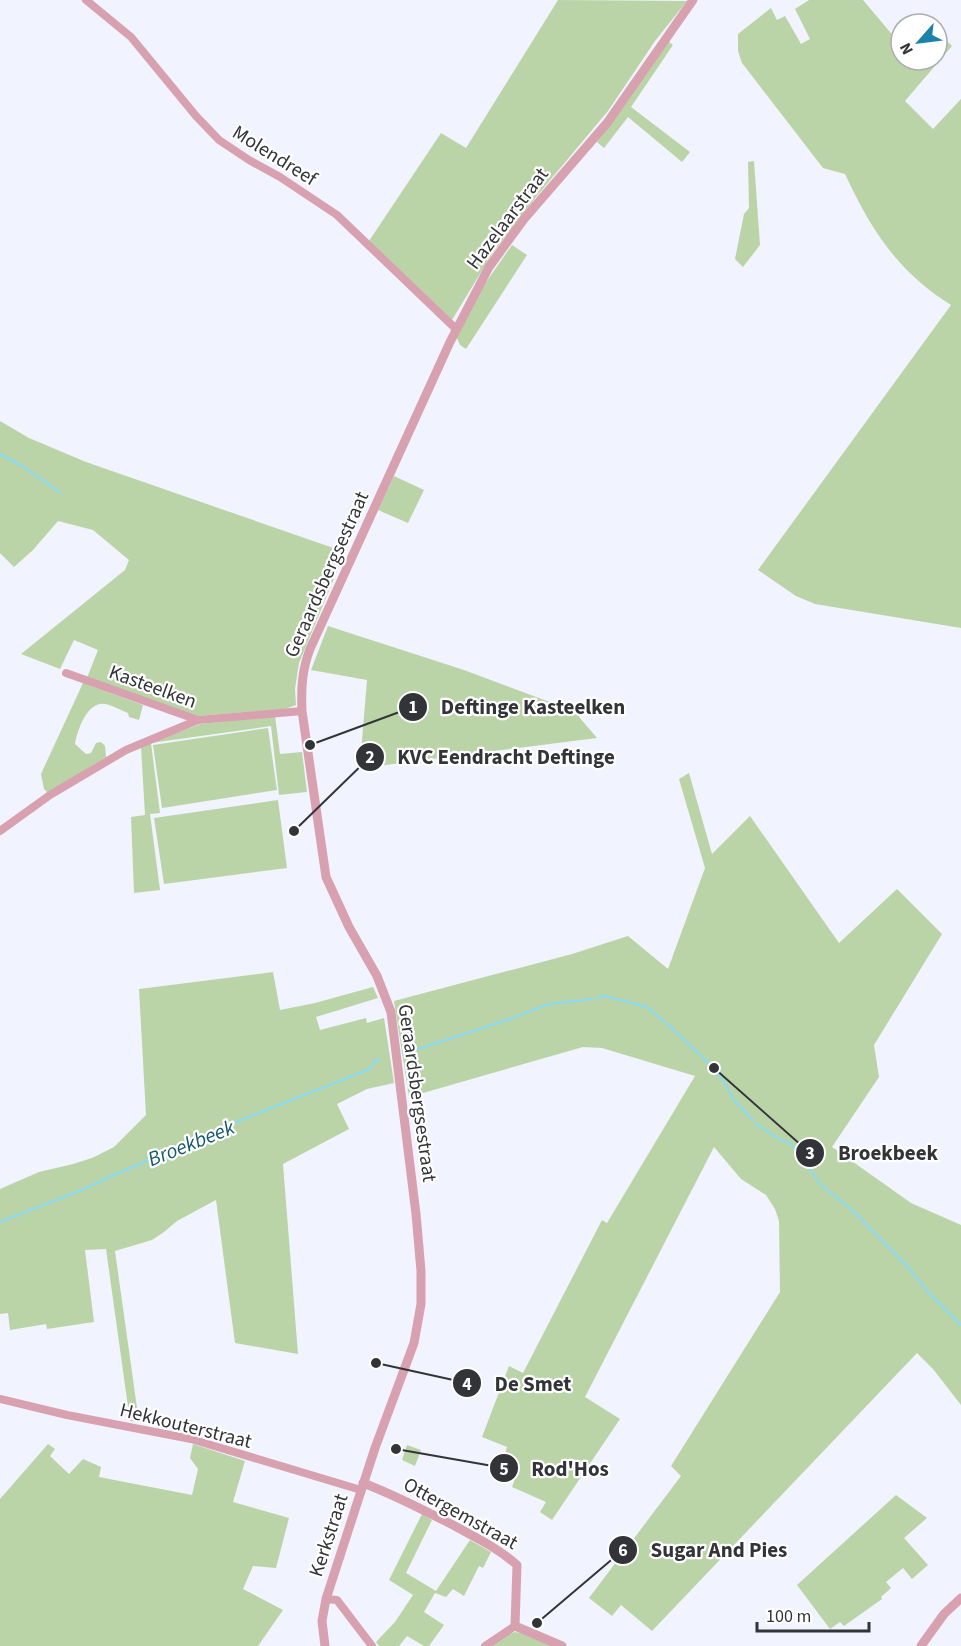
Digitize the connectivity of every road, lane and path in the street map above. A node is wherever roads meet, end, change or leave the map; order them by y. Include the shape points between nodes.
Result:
1 (86, 0) edge
2 (693, 0) edge
3 (456, 329) junction
4 (387, 480) joint
5 (66, 673) dead end
6 (302, 711) junction
7 (198, 720) junction
8 (0, 831) edge
9 (0, 1399) edge
10 (362, 1486) junction
11 (961, 1598) edge
12 (326, 1599) junction
13 (515, 1626) junction
14 (325, 1646) edge
15 (372, 1646) edge
16 (485, 1646) edge
17 (562, 1646) edge
18 (921, 1646) edge

1 - 3 street, Molendreef via 130,38 219,140 336,215
2 - 3 street, Hazelaarstraat via 607,123 503,246
3 - 4 street, Hazelaarstraat
4 - 6 street, Geraardsbergsestraat via 306,661
5 - 7 street, Kasteelken
6 - 7 street, Kasteelken
6 - 10 street, Geraardsbergsestraat via 326,877 390,1012 420,1259 421,1304 414,1343
7 - 8 street via 126,750 50,795
9 - 10 street, Hekkouterstraat via 191,1439
10 - 12 street, Kerkstraat
10 - 13 street, Ottergemstraat via 408,1501 499,1550 517,1565
11 - 18 street
12 - 14 street, Kerkstraat via 322,1621
12 - 15 street, Kerkstraat via 337,1600
13 - 16 street
13 - 17 street

